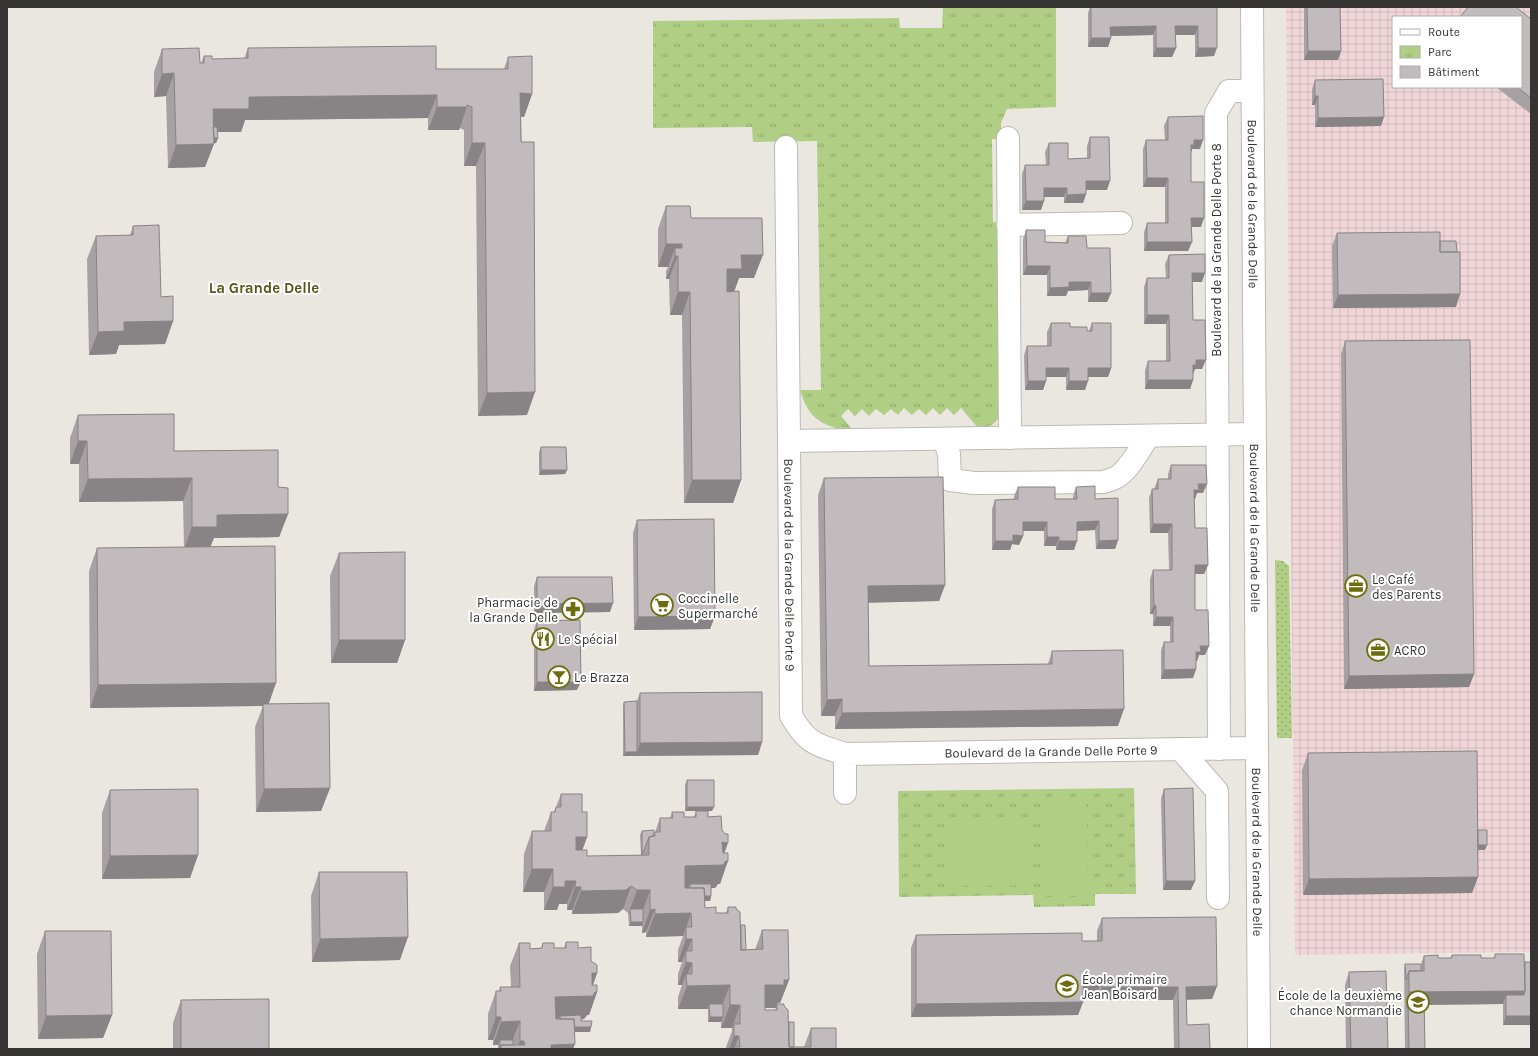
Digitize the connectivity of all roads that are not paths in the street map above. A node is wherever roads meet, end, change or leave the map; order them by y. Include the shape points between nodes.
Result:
1 (1252, 7) edge
2 (1252, 91) junction
3 (1008, 138) dead end
4 (786, 147) dead end
5 (1121, 223) dead end
6 (1008, 225) junction
7 (1254, 434) junction
8 (1218, 435) junction
9 (1149, 436) junction
10 (1010, 438) junction
11 (944, 439) junction
12 (789, 441) junction
13 (1257, 748) junction
14 (1180, 749) junction
15 (1219, 749) junction
16 (845, 754) junction
17 (845, 793) dead end
18 (1218, 898) dead end
19 (1259, 1049) edge

1 - 2 street, Boulevard de la Grande Delle
2 - 7 street, Boulevard de la Grande Delle
2 - 8 street, Boulevard de la Grande Delle Porte 8 via 1230,91 1216,113
3 - 6 street
4 - 12 street, Boulevard de la Grande Delle Porte 9
5 - 6 street
6 - 10 street
7 - 8 street
7 - 13 street, Boulevard de la Grande Delle
8 - 9 street
8 - 15 street
9 - 10 street
9 - 11 street via 1116,478 1102,482 974,483 950,480 949,454
10 - 11 street
11 - 12 street
12 - 16 street, Boulevard de la Grande Delle Porte 9 via 791,716 801,732 815,745
13 - 15 street, Boulevard de la Grande Delle Porte 9
13 - 19 street, Boulevard de la Grande Delle
14 - 15 street, Boulevard de la Grande Delle Porte 9
14 - 16 street, Boulevard de la Grande Delle Porte 9
14 - 18 street via 1217,791
16 - 17 street

